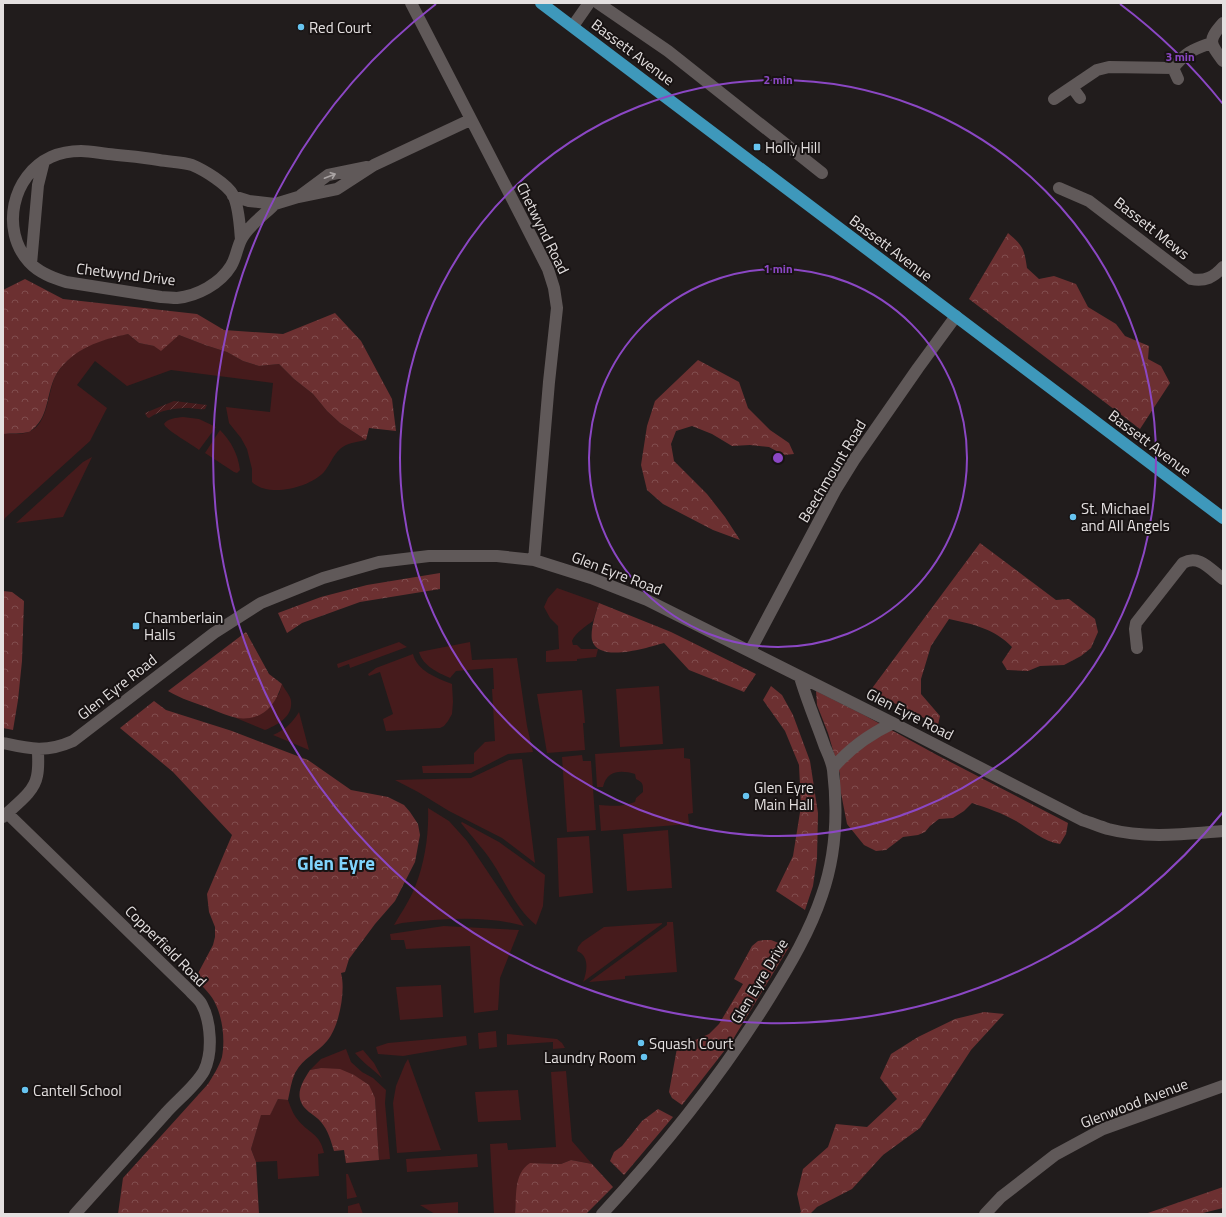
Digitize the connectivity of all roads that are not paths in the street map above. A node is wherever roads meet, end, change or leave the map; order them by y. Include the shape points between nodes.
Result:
1 (411, 3) edge
2 (541, 3) edge
3 (589, 3) edge
4 (598, 3) edge
5 (1223, 23) edge
6 (573, 26) junction
7 (1211, 43) junction
8 (1223, 61) edge
9 (1072, 87) junction
10 (1080, 98) dead end
11 (1054, 99) dead end
12 (470, 120) junction
13 (44, 161) junction
14 (822, 173) dead end
15 (1059, 188) dead end
16 (233, 196) junction
17 (275, 204) junction
18 (241, 240) junction
19 (31, 264) junction
20 (1223, 267) edge
21 (956, 316) junction
22 (1223, 518) edge
23 (534, 560) junction
24 (1223, 579) edge
25 (1137, 648) dead end
26 (750, 651) junction
27 (800, 677) junction
28 (893, 723) junction
29 (3, 743) edge
30 (38, 750) junction
31 (833, 768) junction
32 (5, 815) edge
33 (1223, 831) edge
34 (1223, 1086) edge
35 (76, 1214) edge
36 (602, 1214) edge
37 (985, 1214) edge

1 - 12 street, Chetwynd Road
2 - 6 main road, Bassett Avenue
3 - 6 street
4 - 14 street, Bassett Avenue via 668,51
5 - 7 street via 1212,36
6 - 21 main road, Bassett Avenue
7 - 8 street
7 - 9 street via 1182,57 1176,74 1148,69 1109,67 1097,70
9 - 10 street
9 - 11 street
12 - 17 street, Chetwynd Drive via 374,165 337,189
12 - 23 street, Chetwynd Road via 548,269 557,308
13 - 16 street, Chetwynd Drive via 52,156 82,151 191,165 214,177
13 - 19 street via 38,185
13 - 19 street, Chetwynd Drive via 26,177 16,195 13,212 14,230 19,246
15 - 20 street, Bassett Mews via 1089,201 1191,279 1206,279
16 - 17 street, Chetwynd Drive
16 - 18 street, Chetwynd Drive via 240,221
17 - 18 street, Chetwynd Drive
18 - 19 street, Chetwynd Drive via 231,267 221,278 208,288 177,298 66,282 54,279
21 - 22 main road, Bassett Avenue
21 - 26 street, Beechmount Road via 836,489
23 - 26 street, Glen Eyre Road via 591,578 647,600
23 - 30 street, Glen Eyre Road via 497,556 429,556 380,562 323,578 261,604 225,626 73,741
24 - 25 street via 1199,560 1193,559 1183,563 1136,623
26 - 27 street, Glen Eyre Road
27 - 28 street, Glen Eyre Road
27 - 31 street, Glen Eyre Drive
28 - 31 street via 859,743
28 - 33 street, Glen Eyre Road via 1082,820 1109,829 1174,835
29 - 30 street, Glen Eyre Road
30 - 32 street via 35,783
31 - 36 street, Glen Eyre Drive via 836,815 833,848 830,869 812,923 782,979 728,1062 656,1153
32 - 35 street, Copperfield Road via 190,991 202,1004 207,1018 210,1036 204,1070
34 - 37 street, Glenwood Avenue via 1103,1129 1055,1155 1001,1196

